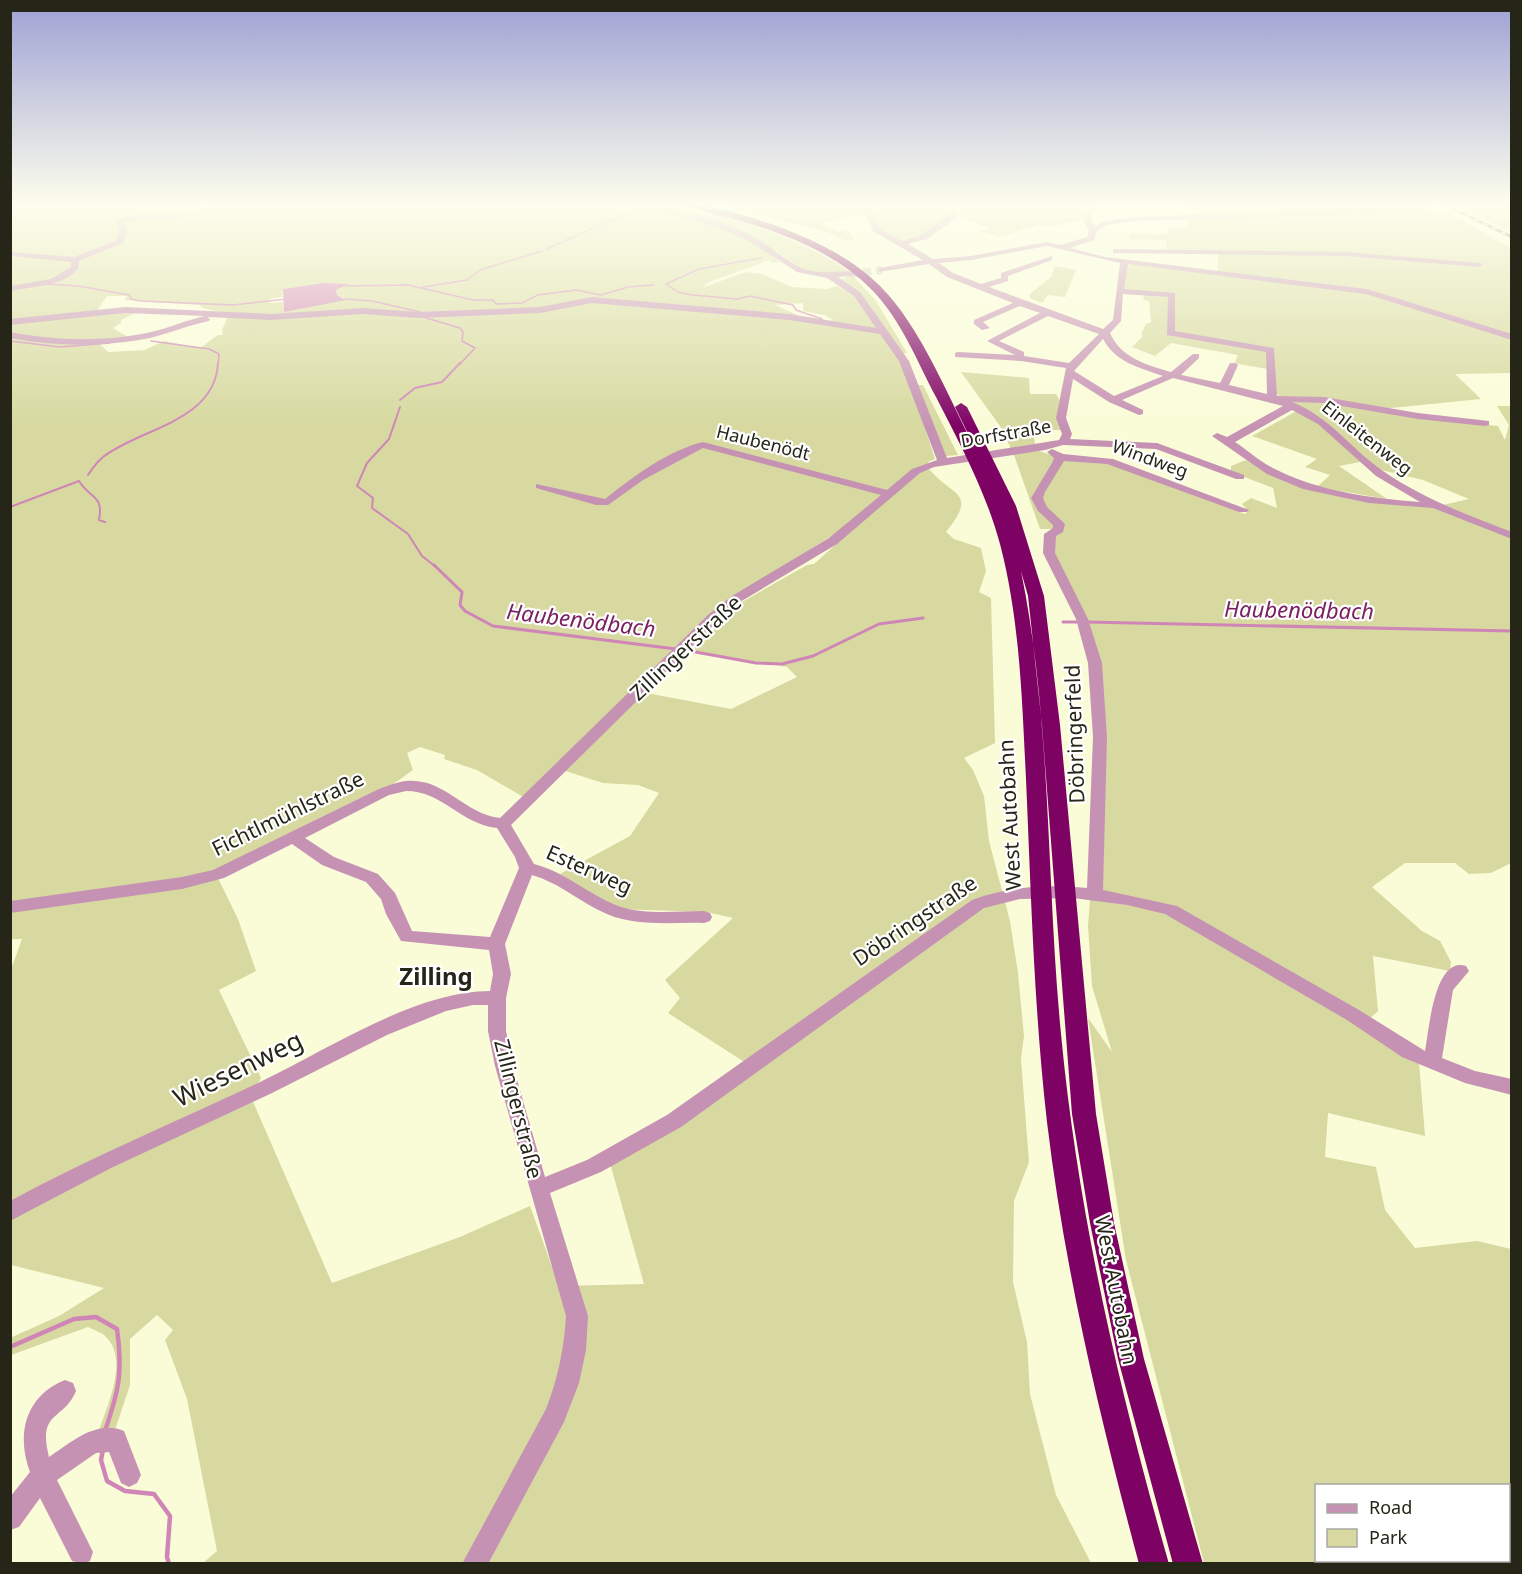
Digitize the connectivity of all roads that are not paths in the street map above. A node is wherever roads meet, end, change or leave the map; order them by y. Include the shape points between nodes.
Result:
1 (55, 279) edge
2 (835, 279) edge
3 (867, 279) edge
4 (878, 279) edge
5 (960, 279) edge
6 (1004, 279) edge
7 (1121, 279) edge
8 (1277, 279) edge
9 (14, 288) edge
10 (980, 288) junction
11 (1119, 291) junction
12 (1020, 303) junction
13 (1048, 312) junction
14 (230, 315) junction
15 (10, 322) edge
16 (985, 328) dead end
17 (881, 331) junction
18 (1105, 333) junction
19 (10, 335) edge
20 (1512, 337) edge
21 (958, 354) dead end
22 (1021, 354) dead end
23 (1196, 356) dead end
24 (1233, 365) dead end
25 (1070, 369) junction
26 (1171, 374) junction
27 (1223, 387) junction
28 (1272, 399) junction
29 (1113, 400) junction
30 (1291, 405) junction
31 (1139, 412) dead end
32 (1485, 423) dead end
33 (1063, 442) junction
34 (1045, 447) junction
35 (1060, 457) junction
36 (945, 461) junction
37 (1240, 477) dead end
38 (540, 486) dead end
39 (887, 493) junction
40 (1434, 506) junction
41 (1243, 510) dead end
42 (1512, 536) edge
43 (503, 824) junction
44 (294, 838) junction
45 (528, 868) junction
46 (1095, 896) junction
47 (10, 907) edge
48 (704, 916) dead end
49 (496, 944) junction
50 (1460, 971) dead end
51 (497, 998) junction
52 (1432, 1063) junction
53 (1512, 1087) edge
54 (538, 1189) junction
55 (10, 1212) edge
56 (65, 1391) dead end
57 (129, 1475) dead end
58 (42, 1476) junction
59 (10, 1518) edge
60 (81, 1552) dead end
61 (474, 1563) edge
62 (1154, 1563) edge
63 (1188, 1563) edge

1 - 9 street
2 - 17 street via 857,294
3 - 62 highway, West Autobahn via 904,324 987,488 1003,530 1019,598 1029,673 1059,1121 1103,1366
4 - 63 highway, West Autobahn via 915,323 991,465 1021,538 1036,596 1084,1114 1131,1359
5 - 10 street
6 - 10 street
7 - 11 street
8 - 20 street via 1367,292
10 - 12 street
11 - 18 street via 1119,316
11 - 28 street via 1172,295 1170,333 1270,350
12 - 13 street
12 - 16 street via 977,322
13 - 18 street
13 - 22 street via 992,341
14 - 15 street via 125,310
14 - 17 street via 271,317 363,311 421,315 540,310 592,300 789,317
14 - 19 street via 191,321 144,336 110,340 49,340
17 - 36 street via 908,369
18 - 25 street
18 - 26 street, Einleitenweg via 1117,352 1128,359
21 - 25 street via 1021,358
23 - 26 street
24 - 27 street
25 - 29 street
25 - 33 street, Dorfstraße via 1061,418 1067,434
26 - 27 street, Einleitenweg
26 - 29 street
27 - 28 street, Einleitenweg
28 - 30 street, Einleitenweg
28 - 32 street via 1324,400
29 - 31 street
30 - 40 street, Einleitenweg via 1322,422 1379,473
30 - 40 street via 1222,438 1268,470 1296,483
33 - 34 street, Dorfstraße
33 - 37 street via 1157,446
34 - 35 street
34 - 36 street, Dorfstraße
35 - 41 street, Windweg via 1101,459
35 - 46 street, Döbringerfeld via 1037,498 1042,509 1059,524 1059,530 1050,534 1049,553 1083,624 1095,663 1100,748
36 - 39 street, Zillingerstraße via 922,467
38 - 39 street, Haubenödt via 608,502 639,478 704,445
39 - 43 street, Zillingerstraße via 833,541 736,599 714,617
40 - 42 street, Einleitenweg
43 - 44 street, Fichtlmühlstraße via 484,822 438,791 422,784 409,784 384,792
43 - 45 street via 507,836 526,858
44 - 47 street, Fichtlmühlstraße via 228,870 182,883
44 - 49 street via 328,861 372,878 389,897 407,937
45 - 48 street, Esterweg via 558,877 615,911
45 - 49 street
46 - 52 street, Döbringstraße via 1171,910
46 - 54 street, Döbringstraße via 1027,892 992,897 674,1121 594,1166
49 - 51 street, Zillingerstraße via 502,974
50 - 52 street via 1445,988
51 - 54 street, Zillingerstraße via 497,1030 504,1066
51 - 55 street, Wiesenweg via 464,998 362,1039 79,1174
52 - 53 street, Döbringstraße
54 - 61 street, Zillingerstraße via 576,1316 575,1357 555,1415
56 - 58 street via 38,1417 34,1442
57 - 58 street via 104,1441
58 - 59 street
58 - 60 street

